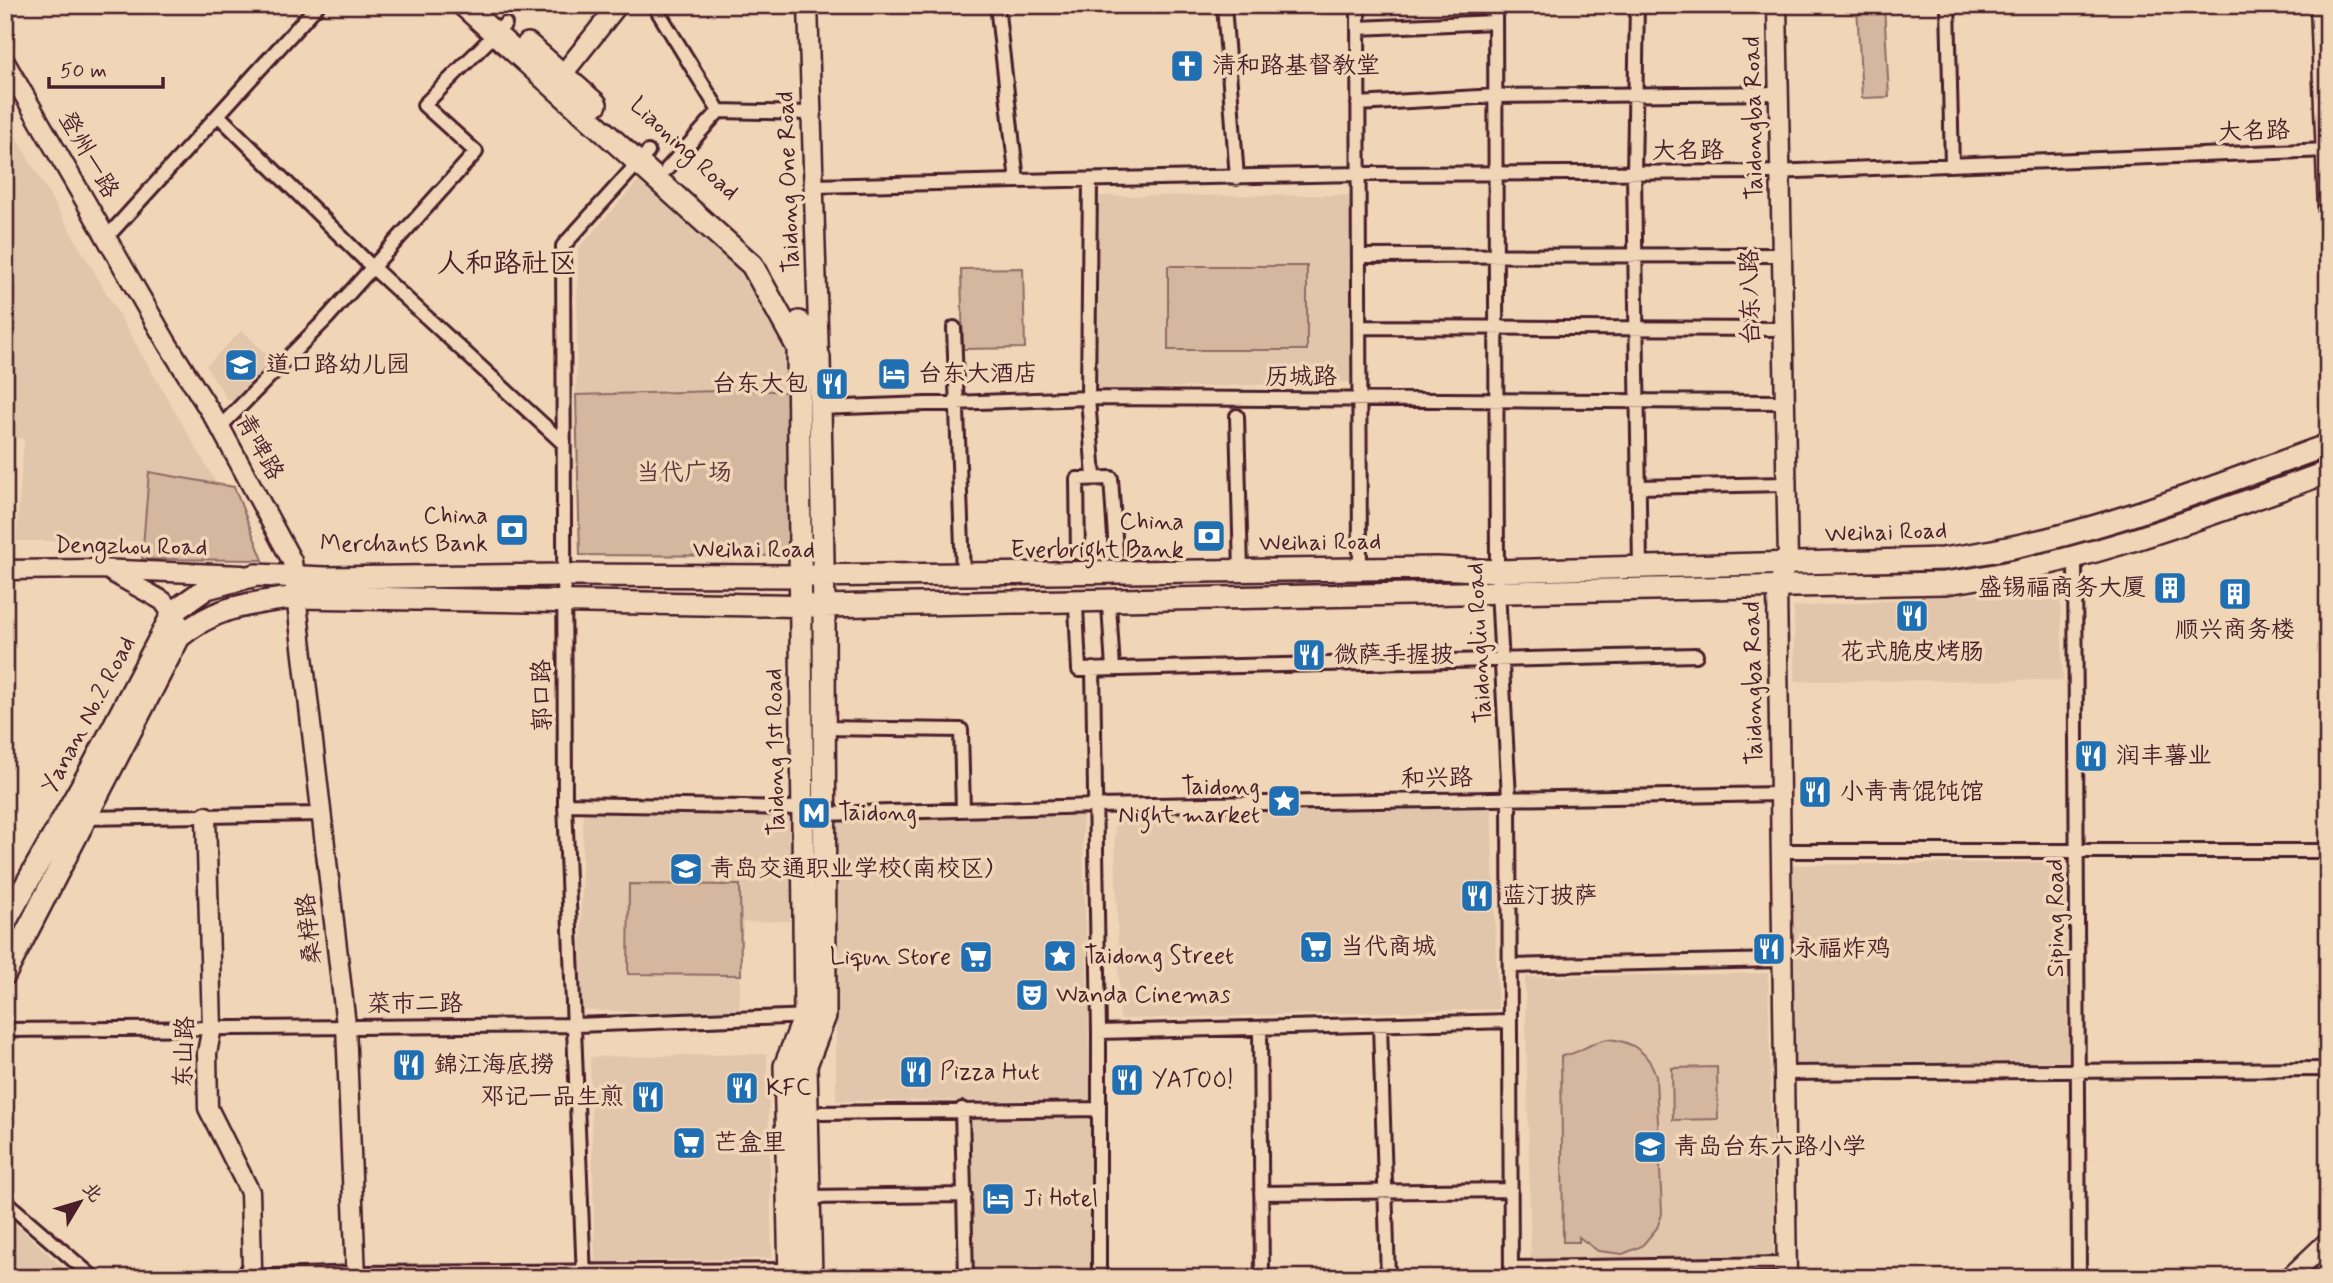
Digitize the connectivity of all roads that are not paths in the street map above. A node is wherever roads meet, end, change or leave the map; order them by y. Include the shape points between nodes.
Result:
1 (318, 5) edge
2 (463, 5) edge
3 (482, 5) edge
4 (618, 5) edge
5 (654, 5) edge
6 (808, 5) edge
7 (997, 5) edge
8 (1224, 5) edge
9 (1358, 5) edge
10 (1495, 5) edge
11 (1637, 5) edge
12 (1771, 5) edge
13 (1777, 5) edge
14 (1948, 5) edge
15 (2323, 7) edge
16 (1495, 22) junction
17 (1358, 27) junction
18 (500, 28) junction
19 (5, 62) edge
20 (564, 74) junction
21 (1636, 94) junction
22 (1776, 94) junction
23 (1496, 96) junction
24 (1358, 104) junction
25 (719, 111) junction
26 (810, 113) junction
27 (218, 115) junction
28 (2326, 150) edge
29 (644, 156) junction
30 (1952, 165) junction
31 (667, 169) junction
32 (1777, 172) junction
33 (1634, 173) junction
34 (1359, 174) junction
35 (1497, 175) junction
36 (1237, 178) junction
37 (1017, 181) junction
38 (1090, 181) junction
39 (814, 186) junction
40 (2328, 210) edge
41 (107, 237) junction
42 (1778, 255) junction
43 (1359, 256) junction
44 (1496, 256) junction
45 (1636, 256) junction
46 (372, 266) junction
47 (1359, 327) junction
48 (954, 328) dead end
49 (1496, 328) junction
50 (1637, 328) junction
51 (1780, 329) junction
52 (798, 348) joint
53 (819, 357) junction
54 (1359, 397) junction
55 (1088, 398) junction
56 (1496, 400) junction
57 (1638, 401) junction
58 (1780, 402) junction
59 (959, 405) junction
60 (819, 408) junction
61 (1237, 416) dead end
62 (220, 427) junction
63 (563, 443) junction
64 (2328, 444) edge
65 (2328, 472) edge
66 (1094, 477) junction
67 (1783, 485) junction
68 (1639, 487) junction
69 (1116, 552) dead end
70 (1078, 553) dead end
71 (2075, 558) junction
72 (1784, 561) junction
73 (1640, 568) junction
74 (96, 569) junction
75 (1360, 569) junction
76 (5, 570) edge
77 (1241, 571) junction
78 (962, 574) junction
79 (256, 575) junction
80 (563, 575) junction
81 (800, 576) junction
82 (822, 576) junction
83 (1497, 581) junction
84 (296, 587) junction
85 (1777, 588) junction
86 (562, 602) junction
87 (800, 604) junction
88 (1109, 605) dead end
89 (823, 606) junction
90 (1076, 606) dead end
91 (174, 611) junction
92 (179, 637) junction
93 (1696, 655) dead end
94 (1502, 659) junction
95 (1093, 669) junction
96 (1112, 669) junction
97 (823, 729) junction
98 (1780, 794) junction
99 (1509, 799) junction
100 (565, 804) junction
101 (1096, 806) junction
102 (803, 808) junction
103 (963, 810) junction
104 (322, 814) junction
105 (823, 814) junction
106 (206, 816) junction
107 (75, 817) junction
108 (1780, 851) junction
109 (2077, 851) junction
110 (2328, 851) edge
111 (5, 922) edge
112 (1781, 960) junction
113 (1510, 966) junction
114 (5, 974) edge
115 (815, 1016) junction
116 (1510, 1021) junction
117 (346, 1025) junction
118 (576, 1025) junction
119 (1380, 1025) junction
120 (212, 1027) junction
121 (1260, 1028) junction
122 (5, 1030) edge
123 (1100, 1032) junction
124 (2328, 1069) edge
125 (2078, 1071) junction
126 (1783, 1073) junction
127 (1099, 1109) junction
128 (962, 1110) junction
129 (822, 1113) dead end
130 (1511, 1190) junction
131 (1261, 1193) junction
132 (1385, 1193) junction
133 (965, 1195) junction
134 (808, 1197) junction
135 (5, 1201) edge
136 (2328, 1241) edge
137 (1786, 1271) edge
138 (1653, 1272) edge
139 (811, 1273) edge
140 (1511, 1273) edge
141 (584, 1274) edge
142 (790, 1274) edge
143 (356, 1275) edge
144 (246, 1277) edge
145 (94, 1278) edge
146 (222, 1278) edge
147 (966, 1278) edge
148 (1099, 1278) edge
149 (1262, 1278) edge
150 (1388, 1278) edge
151 (2079, 1278) edge
152 (2289, 1278) edge

1 - 27 street
2 - 18 main road, Liaoning Road
3 - 18 main road, Liaoning Road
4 - 20 street
5 - 25 street
6 - 26 street, Taidong One Road
7 - 37 street
8 - 36 street
9 - 17 street
10 - 16 street, Taidongliu Road
11 - 21 street
12 - 22 street, 台东八路
13 - 22 street, Taidongba Road
14 - 30 street
15 - 28 street
16 - 17 street
16 - 23 street, Taidongliu Road
17 - 24 street
18 - 20 main road, Liaoning Road
18 - 29 main road, Liaoning Road
18 - 46 street via 425,105 476,152
19 - 41 street, 登州一路
20 - 29 main road, Liaoning Road
21 - 22 street
21 - 23 street
21 - 33 street
22 - 32 street, 台东八路
23 - 24 street
23 - 35 street, Taidongliu Road
24 - 34 street
25 - 26 street
25 - 31 street
26 - 39 street, Taidong One Road
27 - 41 street
27 - 46 street
28 - 30 street, 大名路
28 - 40 street
29 - 31 main road, Liaoning Road
29 - 52 main road, Liaoning Road via 752,265
29 - 63 street, 郭口路 via 563,246
30 - 32 street, 大名路
31 - 53 main road, Liaoning Road via 762,258
32 - 33 street, 大名路
32 - 42 street, 台东八路
33 - 35 street, 大名路
33 - 45 street
34 - 35 street, 大名路
34 - 36 street, 大名路
34 - 43 street
35 - 44 street, Taidongliu Road
36 - 38 street, 大名路
37 - 38 street, 大名路
37 - 39 street
38 - 55 street
39 - 53 street, Taidong One Road
41 - 62 street, 青啤路
42 - 45 street
42 - 51 street, 台东八路
43 - 44 street
43 - 47 street
44 - 45 street
44 - 49 street, Taidongliu Road
45 - 50 street
46 - 62 street
46 - 63 street
47 - 49 street
47 - 54 street
48 - 59 street
49 - 50 street
49 - 56 street, Taidongliu Road
50 - 51 street
50 - 57 street
51 - 58 street, 台东八路
52 - 81 main road, Taidong 1st Road
53 - 60 main road, Taidong 1st Road
54 - 55 street, 历城路
54 - 56 street, 历城路
54 - 75 street
55 - 59 street, 历城路
55 - 66 street
56 - 57 street, 历城路
56 - 83 street, Taidongliu Road
57 - 58 street, 历城路
57 - 68 street
58 - 67 street, 台东八路
59 - 60 street, 历城路
59 - 78 street
60 - 82 main road, Taidong 1st Road
61 - 77 street
62 - 84 street, 青啤路 via 280,536
63 - 80 street, 郭口路
64 - 72 main road, Weihai Road via 2112,521 2004,551 1897,562
65 - 71 main road, Weihai Road
66 - 69 street via 1111,478
66 - 70 street via 1077,479
67 - 68 street
67 - 72 street, Taidongba Road
68 - 73 street
71 - 85 main road, Weihai Road via 2008,575 1945,583
71 - 109 street, Siping Road
72 - 73 main road, Weihai Road
72 - 85 street, Taidongba Road
73 - 83 main road, Weihai Road
74 - 76 street, Dengzhou Road
74 - 79 street, Dengzhou Road
74 - 91 street via 144,588
75 - 77 main road, Weihai Road
75 - 83 main road, Weihai Road
77 - 78 main road, Weihai Road
78 - 82 main road, Weihai Road
79 - 84 main road, Yanan No.2 Road
79 - 91 main road, Yanan No.2 Road via 207,588
80 - 81 main road, Weihai Road
80 - 84 main road, Weihai Road
80 - 86 street, 郭口路
81 - 82 main road, Weihai Road
81 - 87 main road, Taidong 1st Road
82 - 89 main road, Taidong 1st Road
83 - 85 main road, Weihai Road
83 - 89 main road, Weihai Road
83 - 94 street, Taidongliu Road
84 - 86 main road, Weihai Road
84 - 92 main road via 202,619
84 - 104 street, 桑梓路
85 - 98 street, Taidongba Road
86 - 87 main road, Weihai Road
86 - 100 street, 郭口路
87 - 89 main road, Weihai Road
87 - 102 main road, Taidong 1st Road
88 - 96 street
89 - 97 main road, Taidong 1st Road
90 - 95 street via 1079,670
91 - 92 street
91 - 107 main road, Yanan No.2 Road
92 - 107 main road, Yanan No.2 Road
93 - 94 street
94 - 96 street
94 - 99 street, Taidongliu Road
95 - 96 street
95 - 101 street
97 - 103 street via 961,730
97 - 105 main road, Taidong 1st Road
98 - 99 street, 和兴路
98 - 108 street, Taidongba Road
99 - 101 street, 和兴路
99 - 113 street, Taidongliu Road
100 - 102 street
100 - 118 street, 郭口路
101 - 103 street, 和兴路
101 - 123 street
102 - 115 main road, Taidong 1st Road
103 - 105 street, 和兴路
104 - 106 street
104 - 117 street, 桑梓路
105 - 115 main road, Taidong 1st Road
106 - 107 street
106 - 120 street, 东山路
107 - 111 main road, Yanan No.2 Road
107 - 114 main road, Yanan No.2 Road
108 - 109 street
108 - 112 street, Taidongba Road
109 - 110 street
109 - 125 street, Siping Road
112 - 113 street
112 - 126 street, Taidongba Road
113 - 116 street, Taidongliu Road
115 - 118 street, 菜市二路
115 - 134 main road, Taidong 1st Road via 806,1065
115 - 142 main road, Taidong 1st Road via 785,1066
116 - 119 street
116 - 130 street, Taidongliu Road
117 - 118 street, 菜市二路
117 - 120 street, 菜市二路
117 - 143 street, 桑梓路
118 - 141 street, 郭口路
119 - 121 street
119 - 132 street
120 - 122 street, 菜市二路
120 - 144 street, 东山路 via 207,1053 208,1108 250,1192 252,1266
121 - 123 street
121 - 131 street
123 - 127 street
124 - 125 street
125 - 126 street
125 - 151 street, Siping Road
126 - 137 street, Taidongba Road
127 - 128 street
127 - 148 street
128 - 129 street
128 - 133 street
130 - 132 street
130 - 140 street, Taidongliu Road
131 - 132 street
131 - 149 street
132 - 150 street
133 - 134 street
133 - 147 street
134 - 139 main road, Taidong 1st Road
135 - 145 street
136 - 152 street
137 - 138 street
138 - 140 street
139 - 142 street
141 - 142 street
141 - 143 street
143 - 144 street
144 - 146 street

